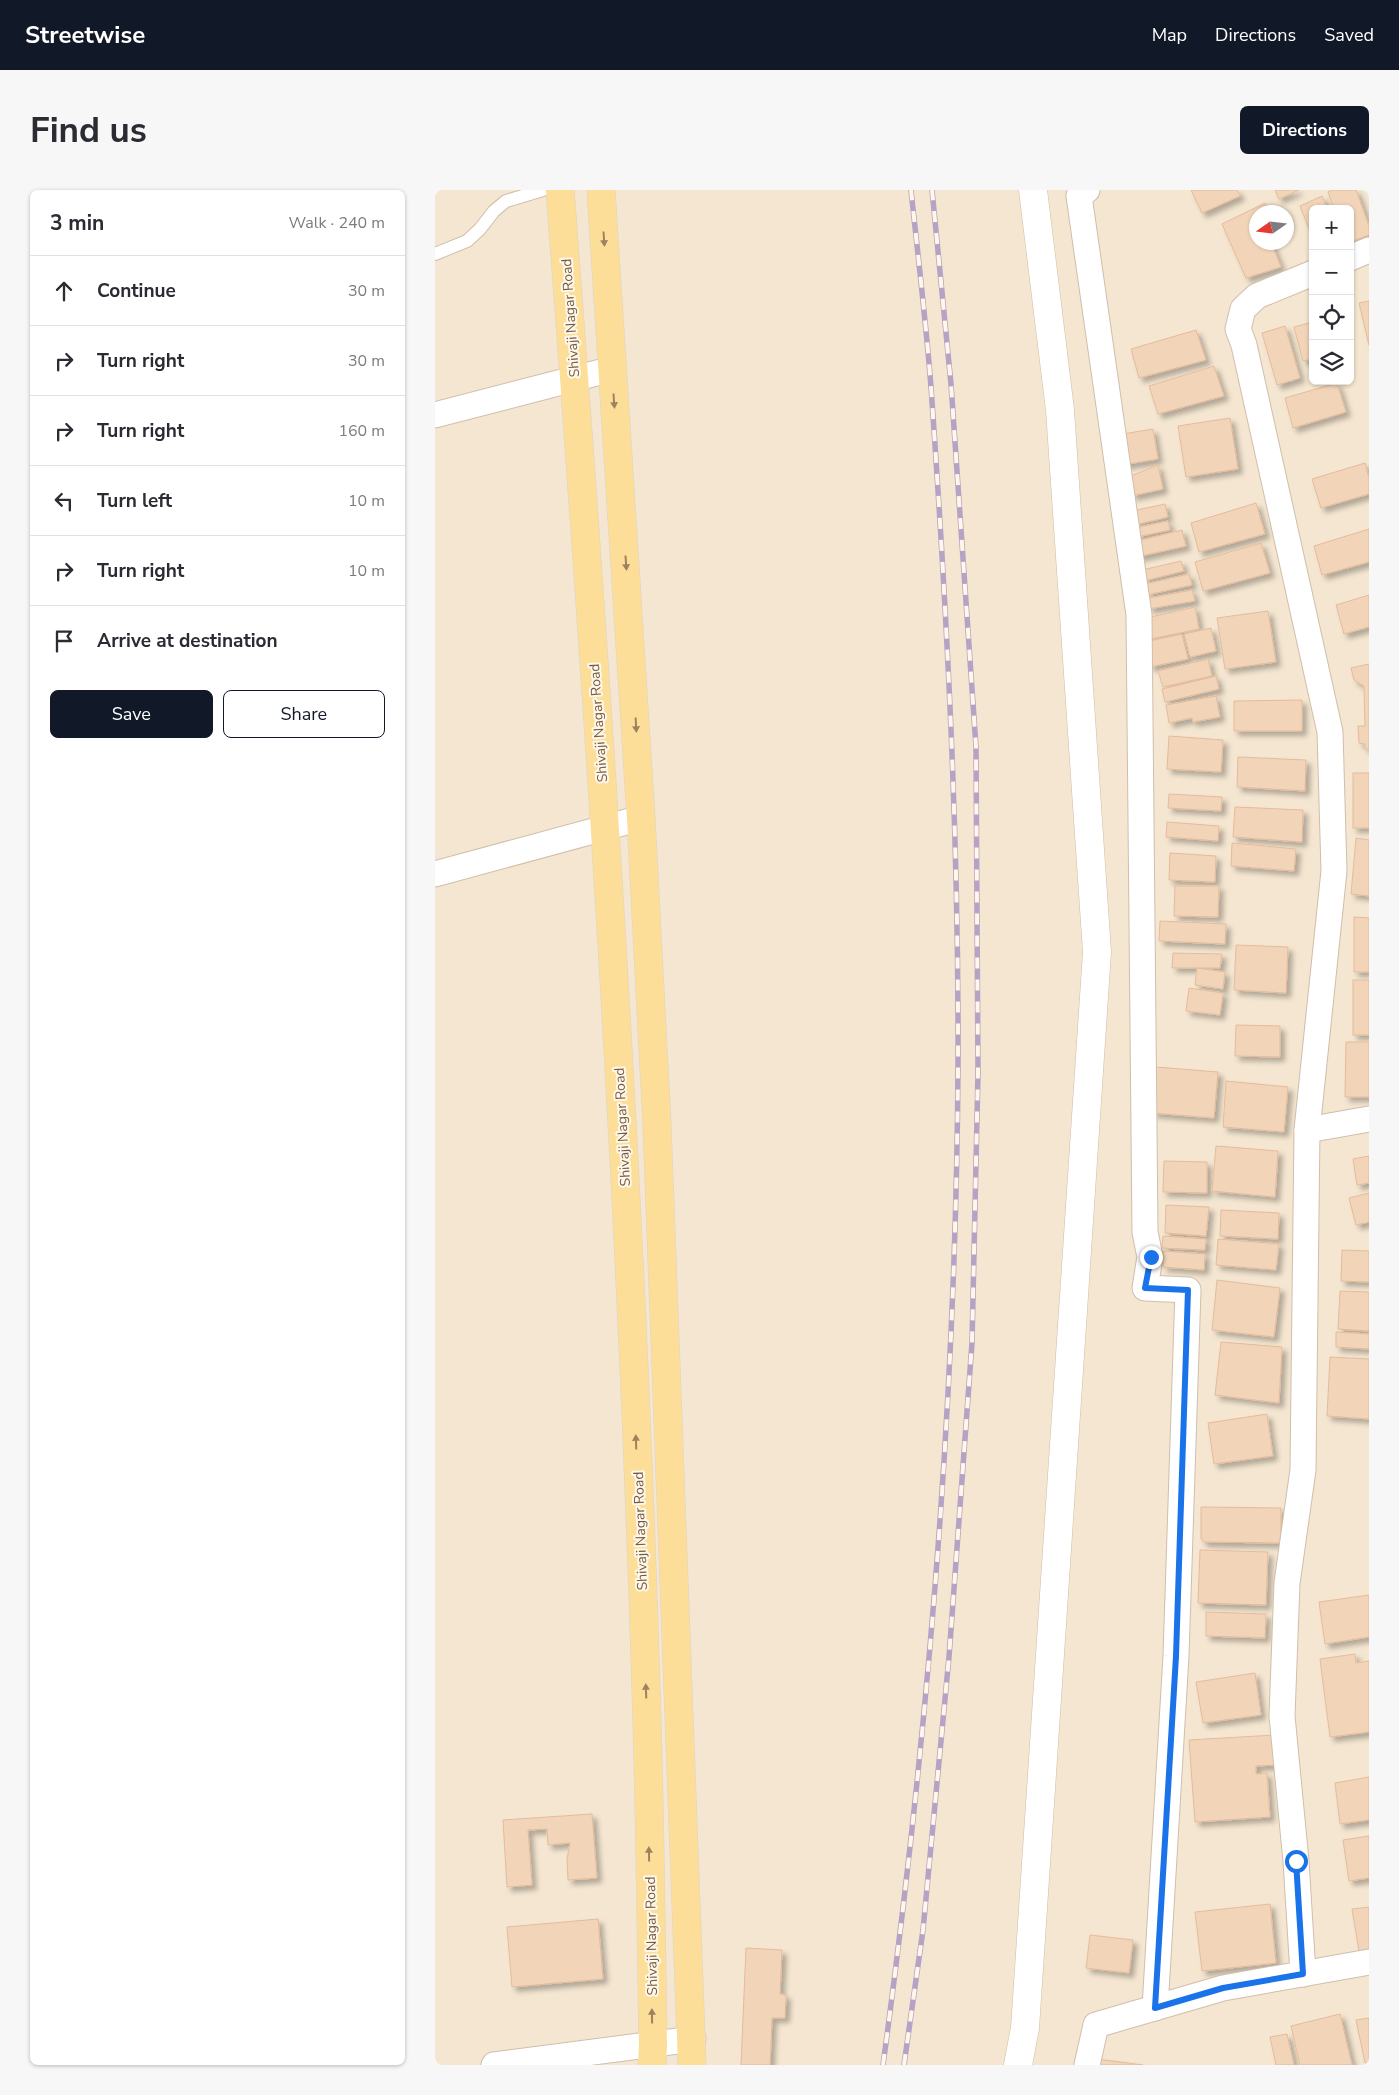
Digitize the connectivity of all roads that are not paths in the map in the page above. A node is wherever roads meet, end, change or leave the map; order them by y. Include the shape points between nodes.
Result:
1 (543, 190) edge
2 (560, 190) edge
3 (601, 190) edge
4 (1033, 190) edge
5 (1087, 190) edge
6 (1369, 250) edge
7 (435, 254) edge
8 (1354, 256) edge
9 (1309, 275) edge
10 (612, 369) junction
11 (574, 378) junction
12 (435, 415) edge
13 (641, 818) junction
14 (605, 828) junction
15 (435, 874) edge
16 (1369, 1119) edge
17 (1307, 1130) junction
18 (1369, 1962) edge
19 (1303, 1974) junction
20 (1155, 2008) junction
21 (692, 2052) edge
22 (652, 2055) edge
23 (494, 2065) edge
24 (1018, 2065) edge
25 (1087, 2065) edge

1 - 7 lane via 506,201 467,240
2 - 11 main road, Shivaji Nagar Road
3 -> 10 main road
4 - 24 street via 1060,410 1097,952 1025,2028
5 - 20 street via 1079,196 1139,615 1145,1232 1151,1257 1145,1288 1188,1290 1176,1656
6 - 8 street
9 - 17 street via 1257,296 1243,309 1238,329 1330,732 1334,871
10 - 11 street
10 -> 13 main road
11 - 12 street
11 - 14 main road, Shivaji Nagar Road
13 - 14 street
13 - 21 main road via 657,1125
14 - 15 street
22 -> 14 main road, Shivaji Nagar Road via 645,1671 627,1231
16 - 17 street
17 - 19 street via 1303,1470 1287,1583 1282,1716
18 - 19 street
19 - 20 street via 1223,1988
20 - 25 street via 1096,2025
21 - 22 street
22 - 23 street

